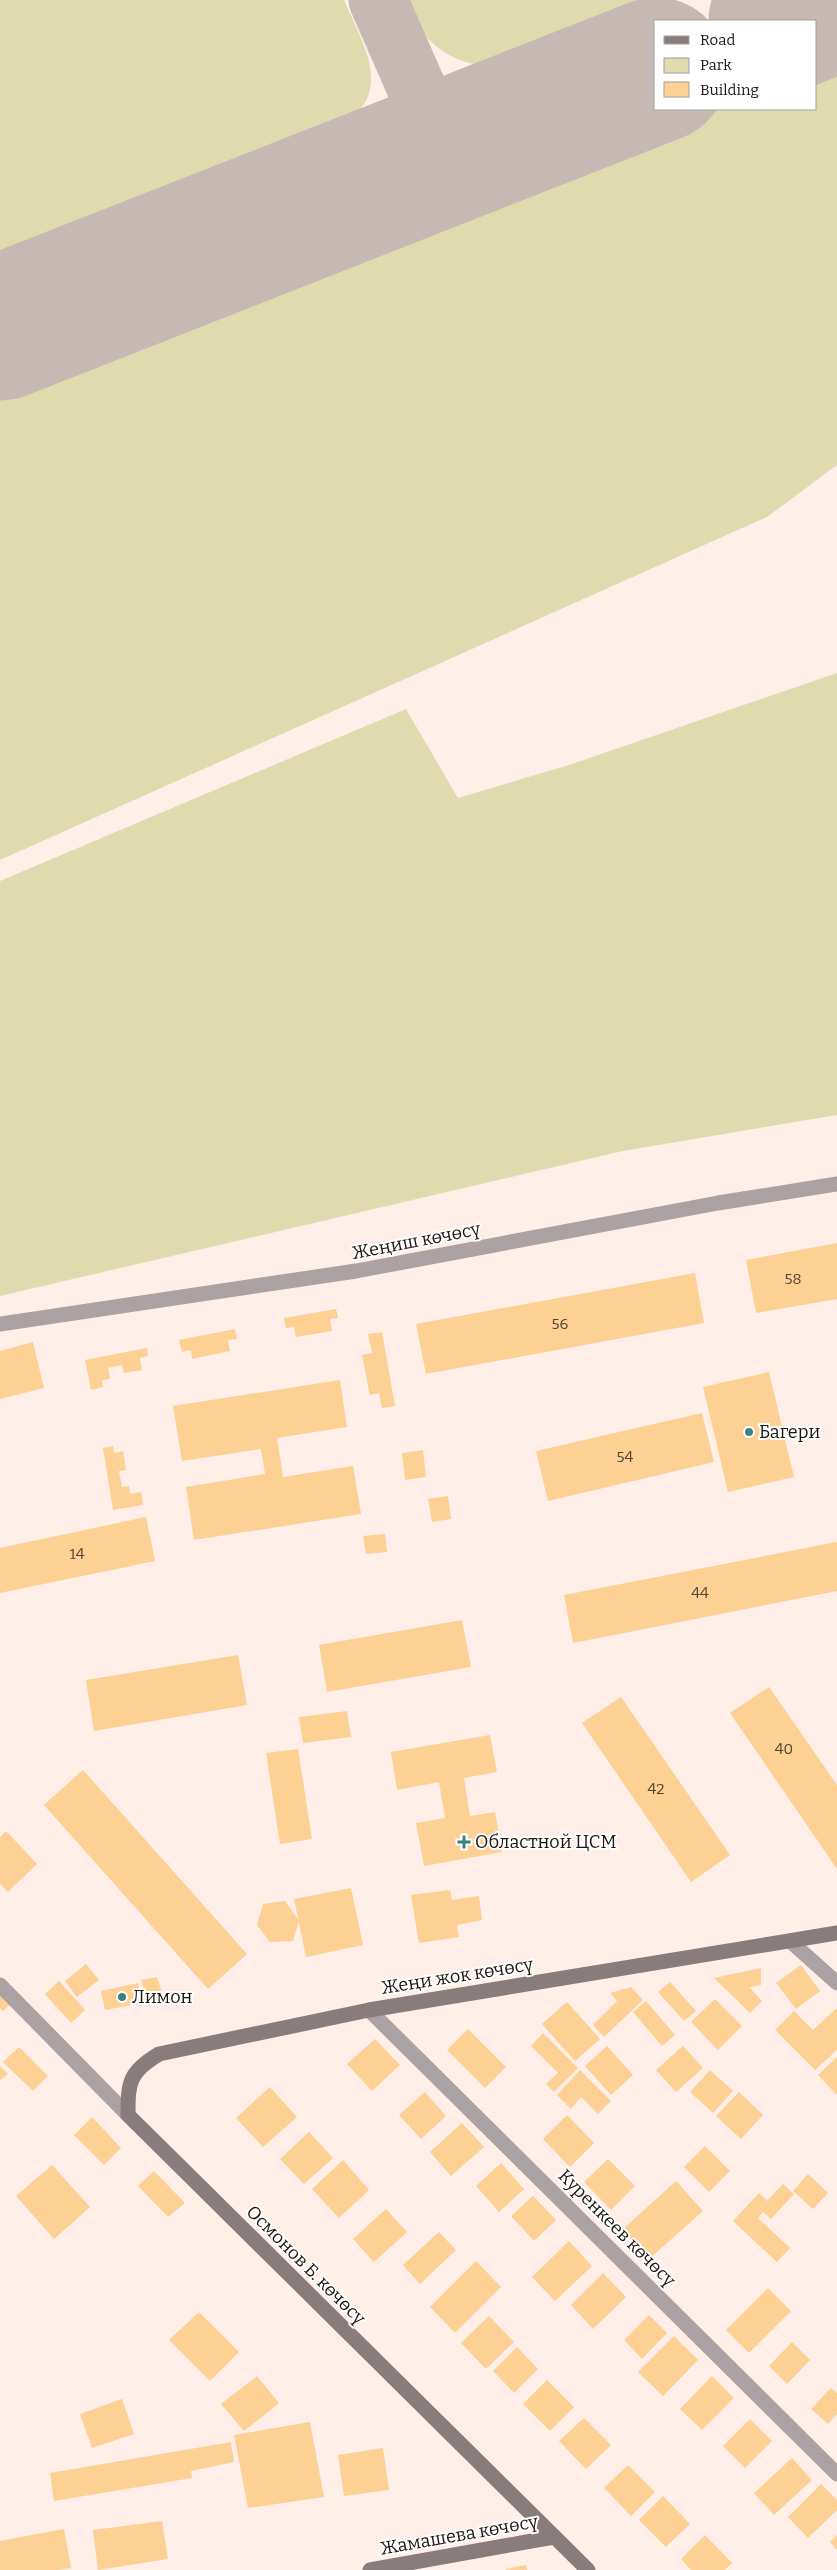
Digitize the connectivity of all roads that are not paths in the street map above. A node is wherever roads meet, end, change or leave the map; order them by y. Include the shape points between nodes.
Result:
1 (837, 1184) edge
2 (0, 1324) edge
3 (837, 1933) edge
4 (790, 1941) junction
5 (837, 1983) edge
6 (0, 1985) edge
7 (369, 2010) junction
8 (128, 2115) junction
9 (837, 2474) edge
10 (554, 2537) junction
11 (370, 2570) edge
12 (588, 2570) edge

1 - 2 street, Жеңиш көчөсү via 356,1271
3 - 4 main road, Жеңи жок көчөсү
4 - 5 street
4 - 7 main road, Жеңи жок көчөсү
6 - 8 street, Осмонов Б. көчөсү
7 - 8 main road, Жеңи жок көчөсү via 159,2054 140,2065 128,2086
7 - 9 street, Куренкеев көчөсү
8 - 10 main road, Осмонов Б. көчөсү
10 - 11 main road, Жамашева көчөсү
10 - 12 main road, Осмонов Б. көчөсү

